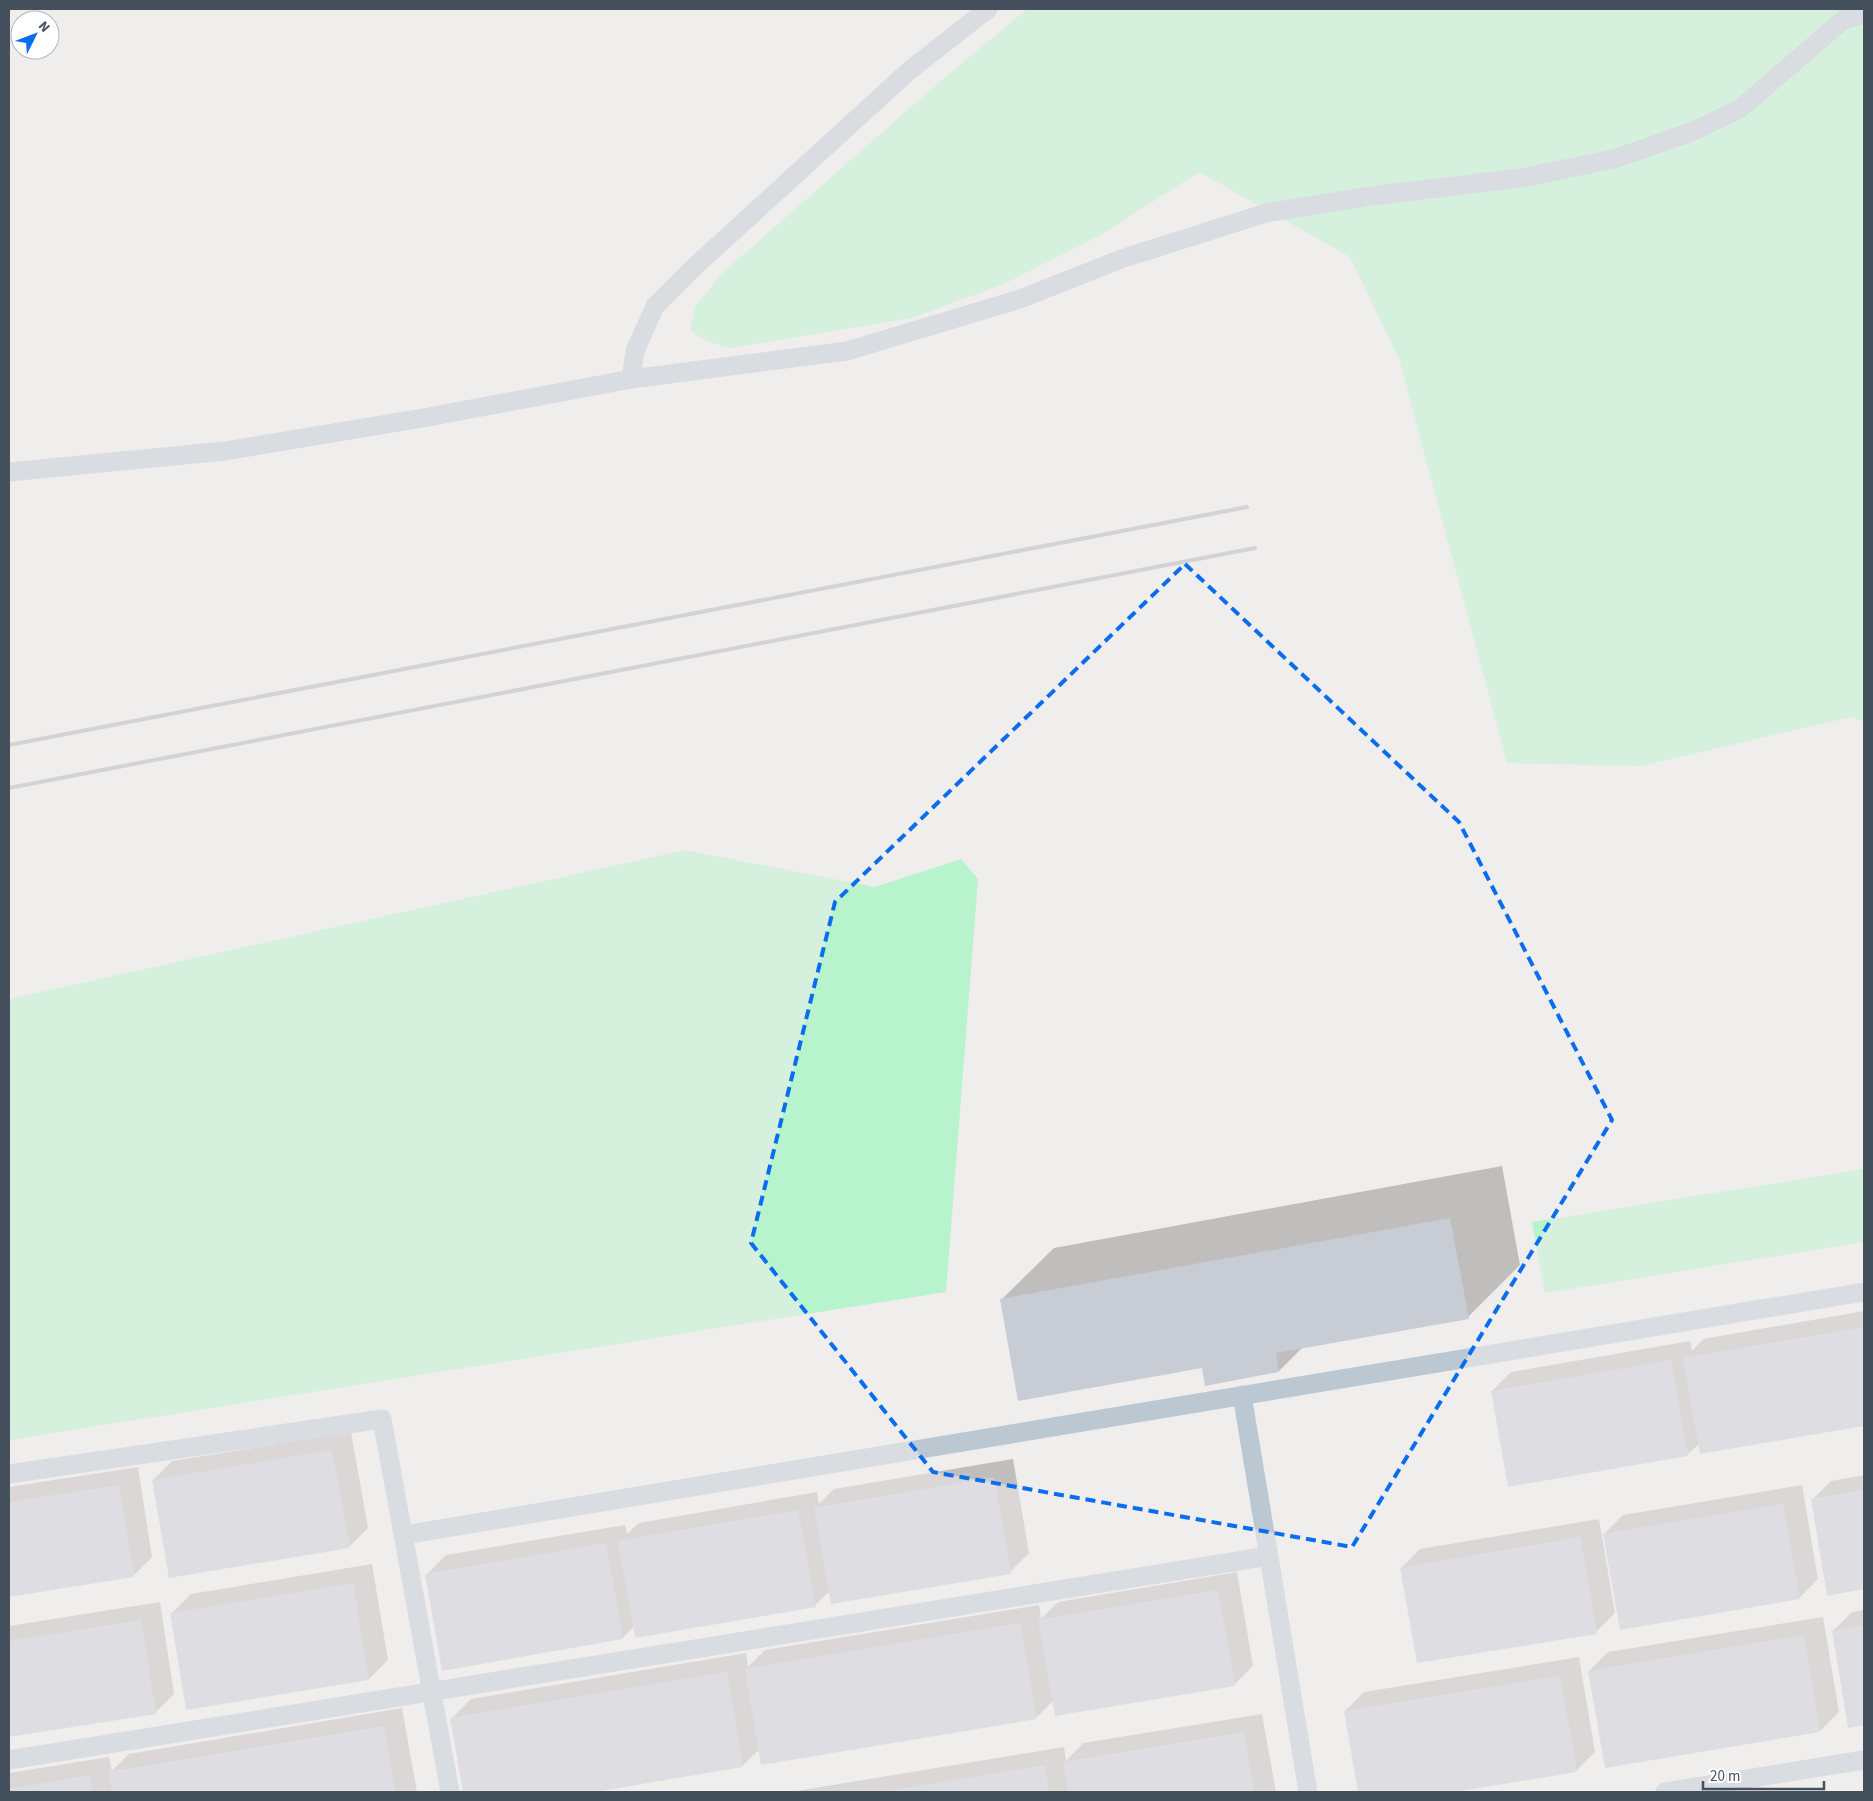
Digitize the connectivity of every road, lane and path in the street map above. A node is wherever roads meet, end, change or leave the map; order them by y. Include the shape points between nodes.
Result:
1 (988, 9) edge
2 (1864, 14) edge
3 (630, 379) junction
4 (9, 472) edge
5 (1864, 1292) edge
6 (1242, 1395) junction
7 (9, 1474) edge
8 (404, 1535) junction
9 (1269, 1556) junction
10 (432, 1691) junction
11 (9, 1760) edge
12 (1864, 1760) edge
13 (450, 1792) edge
14 (1308, 1792) edge
15 (1665, 1792) edge

1 - 3 lane via 910,70 655,306 634,351
2 - 3 lane via 1843,20 1741,108 1694,131 1614,159 1521,178 1371,196 1266,213 1124,258 1020,299 847,351
3 - 4 lane via 225,451
5 - 6 lane
6 - 8 lane
6 - 9 lane
7 - 8 lane via 382,1419
8 - 10 lane
9 - 10 lane
9 - 14 lane
10 - 11 lane
10 - 13 lane
12 - 15 lane

